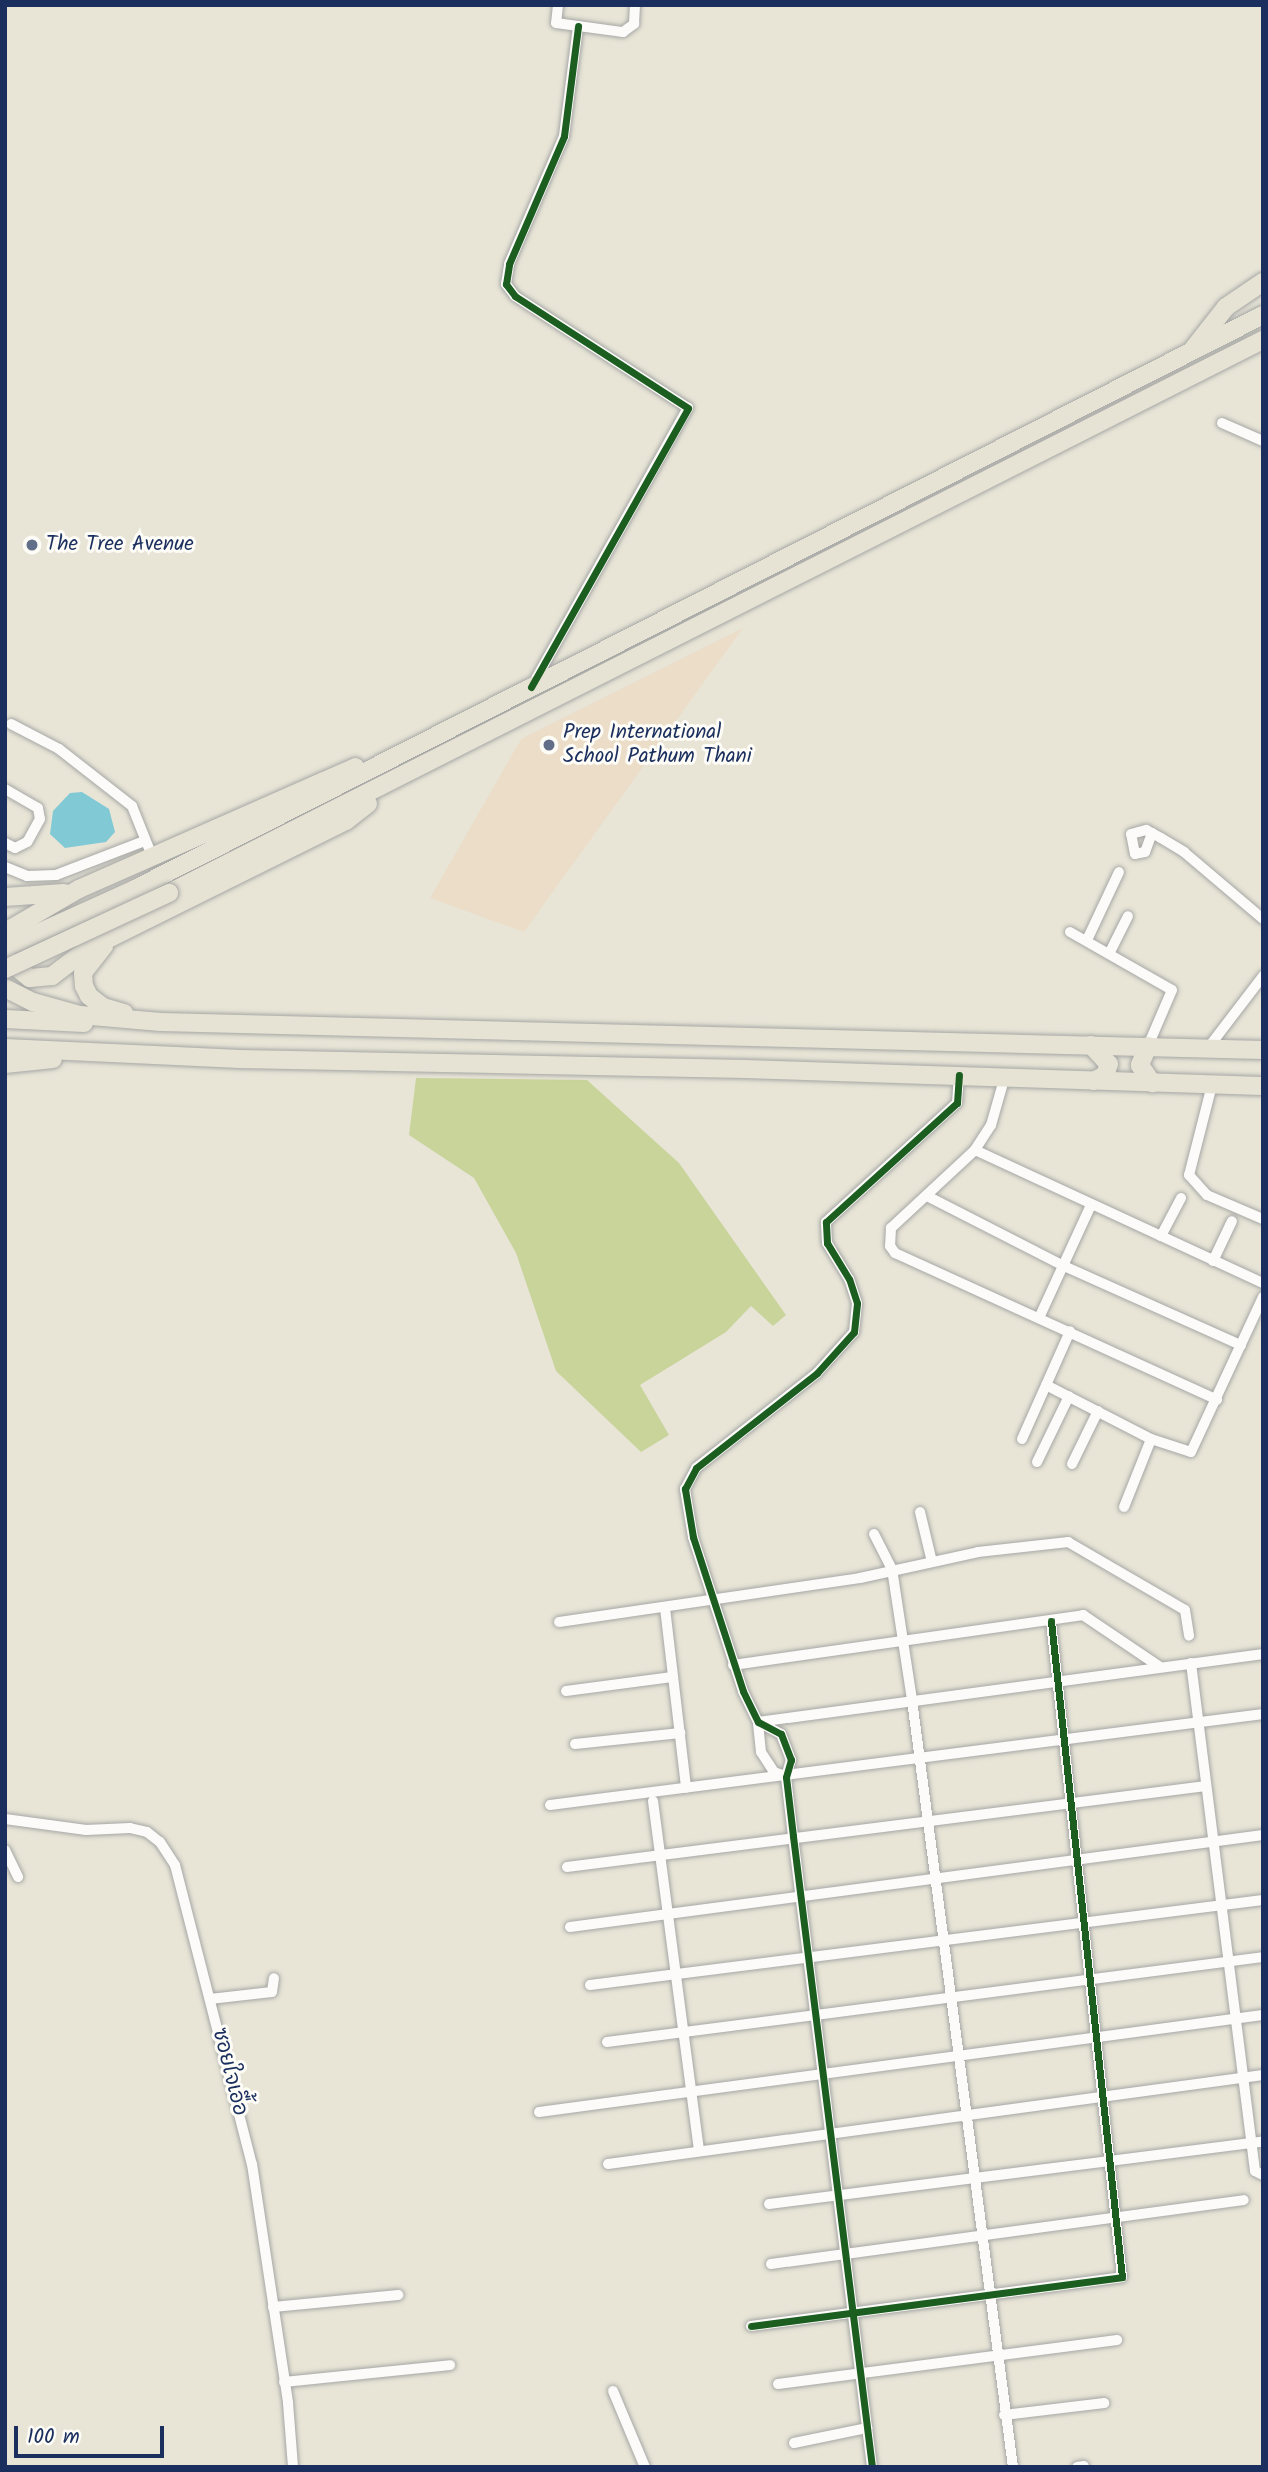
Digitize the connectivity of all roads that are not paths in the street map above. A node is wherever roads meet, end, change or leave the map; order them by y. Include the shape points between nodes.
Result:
1 (558, 5) edge
2 (635, 5) edge
3 (578, 26) junction
4 (1263, 282) edge
5 (1263, 315) edge
6 (1260, 348) edge
7 (1191, 352) junction
8 (1222, 423) dead end
9 (1263, 441) edge
10 (531, 687) junction
11 (10, 724) dead end
12 (427, 740) junction
13 (401, 779) junction
14 (5, 789) edge
15 (1152, 833) dead end
16 (10, 846) edge
17 (147, 849) junction
18 (6, 867) edge
19 (1119, 872) dead end
20 (79, 889) junction
21 (5, 897) edge
22 (1128, 916) dead end
23 (1263, 919) edge
24 (5, 932) edge
25 (1070, 932) dead end
26 (112, 940) junction
27 (1087, 940) junction
28 (5, 948) edge
29 (1110, 952) junction
30 (5, 958) edge
31 (5, 969) edge
32 (1263, 976) edge
33 (5, 988) edge
34 (5, 1019) edge
35 (161, 1022) junction
36 (64, 1023) junction
37 (1091, 1045) junction
38 (1148, 1046) junction
39 (5, 1048) edge
40 (1208, 1048) junction
41 (1263, 1050) edge
42 (78, 1051) junction
43 (105, 1053) junction
44 (5, 1064) edge
45 (959, 1075) junction
46 (1006, 1076) junction
47 (1093, 1081) junction
48 (1152, 1083) junction
49 (1212, 1085) junction
50 (1263, 1086) edge
51 (975, 1150) junction
52 (927, 1196) junction
53 (1181, 1198) dead end
54 (1091, 1205) junction
55 (1263, 1219) edge
56 (1232, 1221) dead end
57 (1161, 1237) junction
58 (1213, 1261) junction
59 (1064, 1266) junction
60 (1263, 1283) edge
61 (1263, 1297) edge
62 (1038, 1318) junction
63 (1070, 1331) junction
64 (1241, 1345) junction
65 (1046, 1385) junction
66 (1069, 1396) junction
67 (1217, 1400) junction
68 (1098, 1411) junction
69 (1022, 1438) dead end
70 (1151, 1439) junction
71 (1037, 1462) dead end
72 (1072, 1464) dead end
73 (1124, 1507) dead end
74 (920, 1512) dead end
75 (874, 1534) dead end
76 (932, 1562) junction
77 (892, 1569) junction
78 (711, 1599) junction
79 (665, 1608) junction
80 (1051, 1621) junction
81 (559, 1622) dead end
82 (1189, 1636) dead end
83 (903, 1640) junction
84 (1263, 1654) edge
85 (1191, 1663) junction
86 (733, 1665) junction
87 (1160, 1667) junction
88 (672, 1677) junction
89 (1057, 1680) junction
90 (566, 1691) dead end
91 (912, 1700) junction
92 (1263, 1714) edge
93 (758, 1722) junction
94 (1199, 1722) junction
95 (680, 1733) junction
96 (1064, 1741) junction
97 (575, 1744) dead end
98 (920, 1758) junction
99 (786, 1777) junction
100 (1206, 1786) junction
101 (686, 1788) junction
102 (1070, 1800) junction
103 (653, 1801) dead end
104 (550, 1805) dead end
105 (5, 1819) edge
106 (927, 1819) junction
107 (1263, 1835) edge
108 (793, 1836) junction
109 (1213, 1841) junction
110 (5, 1850) edge
111 (661, 1854) junction
112 (1077, 1860) junction
113 (566, 1867) dead end
114 (18, 1877) dead end
115 (934, 1878) junction
116 (800, 1896) junction
117 (1263, 1900) edge
118 (1221, 1904) junction
119 (668, 1913) junction
120 (1083, 1920) junction
121 (570, 1927) dead end
122 (942, 1938) junction
123 (807, 1955) junction
124 (1263, 1956) edge
125 (1228, 1961) junction
126 (676, 1973) junction
127 (274, 1978) dead end
128 (1090, 1980) junction
129 (590, 1985) dead end
130 (950, 1997) junction
131 (210, 1999) junction
132 (814, 2014) junction
133 (1263, 2015) edge
134 (1236, 2019) junction
135 (684, 2031) junction
136 (1096, 2039) junction
137 (607, 2042) dead end
138 (958, 2056) junction
139 (822, 2073) junction
140 (1263, 2076) edge
141 (1243, 2078) junction
142 (691, 2090) junction
143 (1102, 2098) junction
144 (539, 2112) dead end
145 (965, 2116) junction
146 (830, 2134) junction
147 (1257, 2143) edge
148 (699, 2151) junction
149 (1109, 2159) junction
150 (608, 2164) dead end
151 (1263, 2175) edge
152 (973, 2176) junction
153 (838, 2194) junction
154 (1244, 2200) dead end
155 (769, 2204) dead end
156 (1115, 2219) junction
157 (981, 2236) junction
158 (846, 2255) junction
159 (771, 2264) dead end
160 (398, 2295) dead end
161 (989, 2296) junction
162 (273, 2307) junction
163 (852, 2315) junction
164 (751, 2326) dead end
165 (1117, 2340) dead end
166 (996, 2355) junction
167 (450, 2365) dead end
168 (861, 2373) junction
169 (284, 2382) junction
170 (778, 2384) dead end
171 (613, 2391) dead end
172 (1104, 2403) dead end
173 (1004, 2415) junction
174 (867, 2428) junction
175 (794, 2443) dead end
176 (1084, 2466) edge
177 (293, 2467) edge
178 (645, 2467) edge
179 (872, 2467) edge
180 (1013, 2467) edge
181 (1077, 2467) edge

1 - 3 street via 556,23
2 - 3 street via 634,24 623,32
3 - 10 street via 564,136 509,264 506,284 515,296 688,408
4 - 7 main road via 1226,307
5 - 7 main road
6 - 13 main road via 1200,372
7 - 10 main road
8 - 9 street
10 - 12 main road
11 - 17 street via 71,756 132,806
12 - 17 main road
12 - 28 main road via 135,889
13 - 26 main road via 346,821
13 - 31 main road, bridge
14 - 16 street via 38,808 40,818 27,842
15 - 23 street via 1184,852
16 - 18 street
17 - 18 street via 56,875 27,876
17 - 20 main road
19 - 27 street
20 - 21 main road via 51,897
20 - 24 main road
22 - 29 street
25 - 27 street
26 - 30 main road via 39,980
26 - 35 main road via 92,956 83,973 89,996 103,1007
27 - 29 street
29 - 38 street via 1172,990
32 - 40 street
33 - 35 main road via 33,1002 80,1015
34 - 36 main road
35 - 36 main road
35 - 37 main road
36 - 42 main road via 59,1036
37 - 38 main road
37 - 47 main road via 1109,1065 1105,1075
38 - 40 main road
38 - 48 main road via 1140,1065
39 - 42 main road
40 - 41 main road
42 - 43 main road
43 - 44 main road
43 - 45 main road
45 - 46 main road
45 - 78 street via 957,1103 826,1222 827,1243 858,1303 854,1332 831,1361 696,1468 685,1489 685,1507
46 - 47 main road
46 - 51 street via 991,1125
47 - 48 main road
48 - 49 main road
49 - 50 main road
49 - 55 street via 1189,1175 1207,1195
51 - 52 street
51 - 54 street
52 - 59 street
52 - 62 street via 891,1228 888,1237 895,1253
53 - 57 street
54 - 57 street
54 - 59 street
56 - 58 street
57 - 58 street
58 - 60 street
59 - 62 street
59 - 64 street
61 - 64 street
62 - 63 street
63 - 65 street
63 - 67 street
64 - 67 street
65 - 66 street
65 - 69 street
66 - 68 street
66 - 71 street
67 - 70 street via 1191,1452
68 - 70 street
68 - 72 street
70 - 73 street
74 - 76 street
75 - 77 street
76 - 77 street
76 - 82 street via 1068,1542 1185,1610
77 - 78 street via 860,1578
77 - 83 street
78 - 79 street
78 - 86 street
79 - 81 street
79 - 88 street
80 - 83 street
80 - 87 street via 1086,1616
80 - 89 street
83 - 86 street
83 - 91 street
84 - 85 street
85 - 87 street
85 - 94 street
86 - 93 street
87 - 89 street
88 - 90 street
88 - 95 street
89 - 91 street
89 - 96 street
91 - 93 street
91 - 98 street
92 - 94 street
93 - 99 street via 761,1752 774,1772
93 - 99 street via 781,1734 788,1744 791,1760
94 - 96 street
94 - 100 street
95 - 97 street
95 - 101 street
96 - 98 street
96 - 102 street
98 - 99 street
98 - 106 street
99 - 101 street
99 - 108 street
100 - 102 street
100 - 109 street
101 - 104 street
102 - 106 street
102 - 112 street
103 - 111 street
105 - 131 street, ซอยใจเอื้อ via 86,1830 130,1828 160,1842 175,1865
106 - 108 street
106 - 115 street
107 - 109 street
108 - 111 street
108 - 116 street
109 - 112 street
109 - 118 street
110 - 114 street
111 - 113 street
111 - 119 street
112 - 115 street
112 - 120 street
115 - 116 street
115 - 122 street
116 - 119 street
116 - 123 street
117 - 118 street
118 - 120 street
118 - 125 street
119 - 121 street
119 - 126 street
120 - 122 street
120 - 128 street
122 - 123 street
122 - 130 street
123 - 126 street
123 - 132 street
124 - 125 street
125 - 128 street
125 - 134 street
126 - 129 street
126 - 135 street
127 - 131 street via 272,1992
128 - 130 street
128 - 136 street
130 - 132 street
130 - 138 street
131 - 162 street, ซอยใจเอื้อ via 252,2164
132 - 135 street
132 - 139 street
133 - 134 street
134 - 136 street
134 - 141 street
135 - 137 street
135 - 142 street
136 - 138 street
136 - 143 street
138 - 139 street
138 - 145 street
139 - 142 street
139 - 146 street
140 - 141 street
141 - 143 street
141 - 147 street
142 - 144 street
142 - 148 street
143 - 145 street
143 - 149 street
145 - 146 street
145 - 152 street
146 - 148 street
146 - 153 street
147 - 149 street
147 - 151 street via 1255,2171
148 - 150 street
149 - 152 street
149 - 156 street
152 - 153 street
152 - 157 street
153 - 155 street
153 - 158 street
154 - 156 street
156 - 157 street
156 - 161 street via 1122,2277
157 - 158 street
157 - 161 street
158 - 159 street
158 - 163 street
160 - 162 street
161 - 163 street
161 - 166 street
162 - 169 street, ซอยใจเอื้อ
163 - 164 street
163 - 168 street
165 - 166 street
166 - 168 street
166 - 173 street
167 - 169 street
168 - 170 street
168 - 174 street
169 - 177 street, ซอยใจเอื้อ
171 - 178 street
172 - 173 street
173 - 180 street
174 - 175 street
174 - 179 street
176 - 181 street

